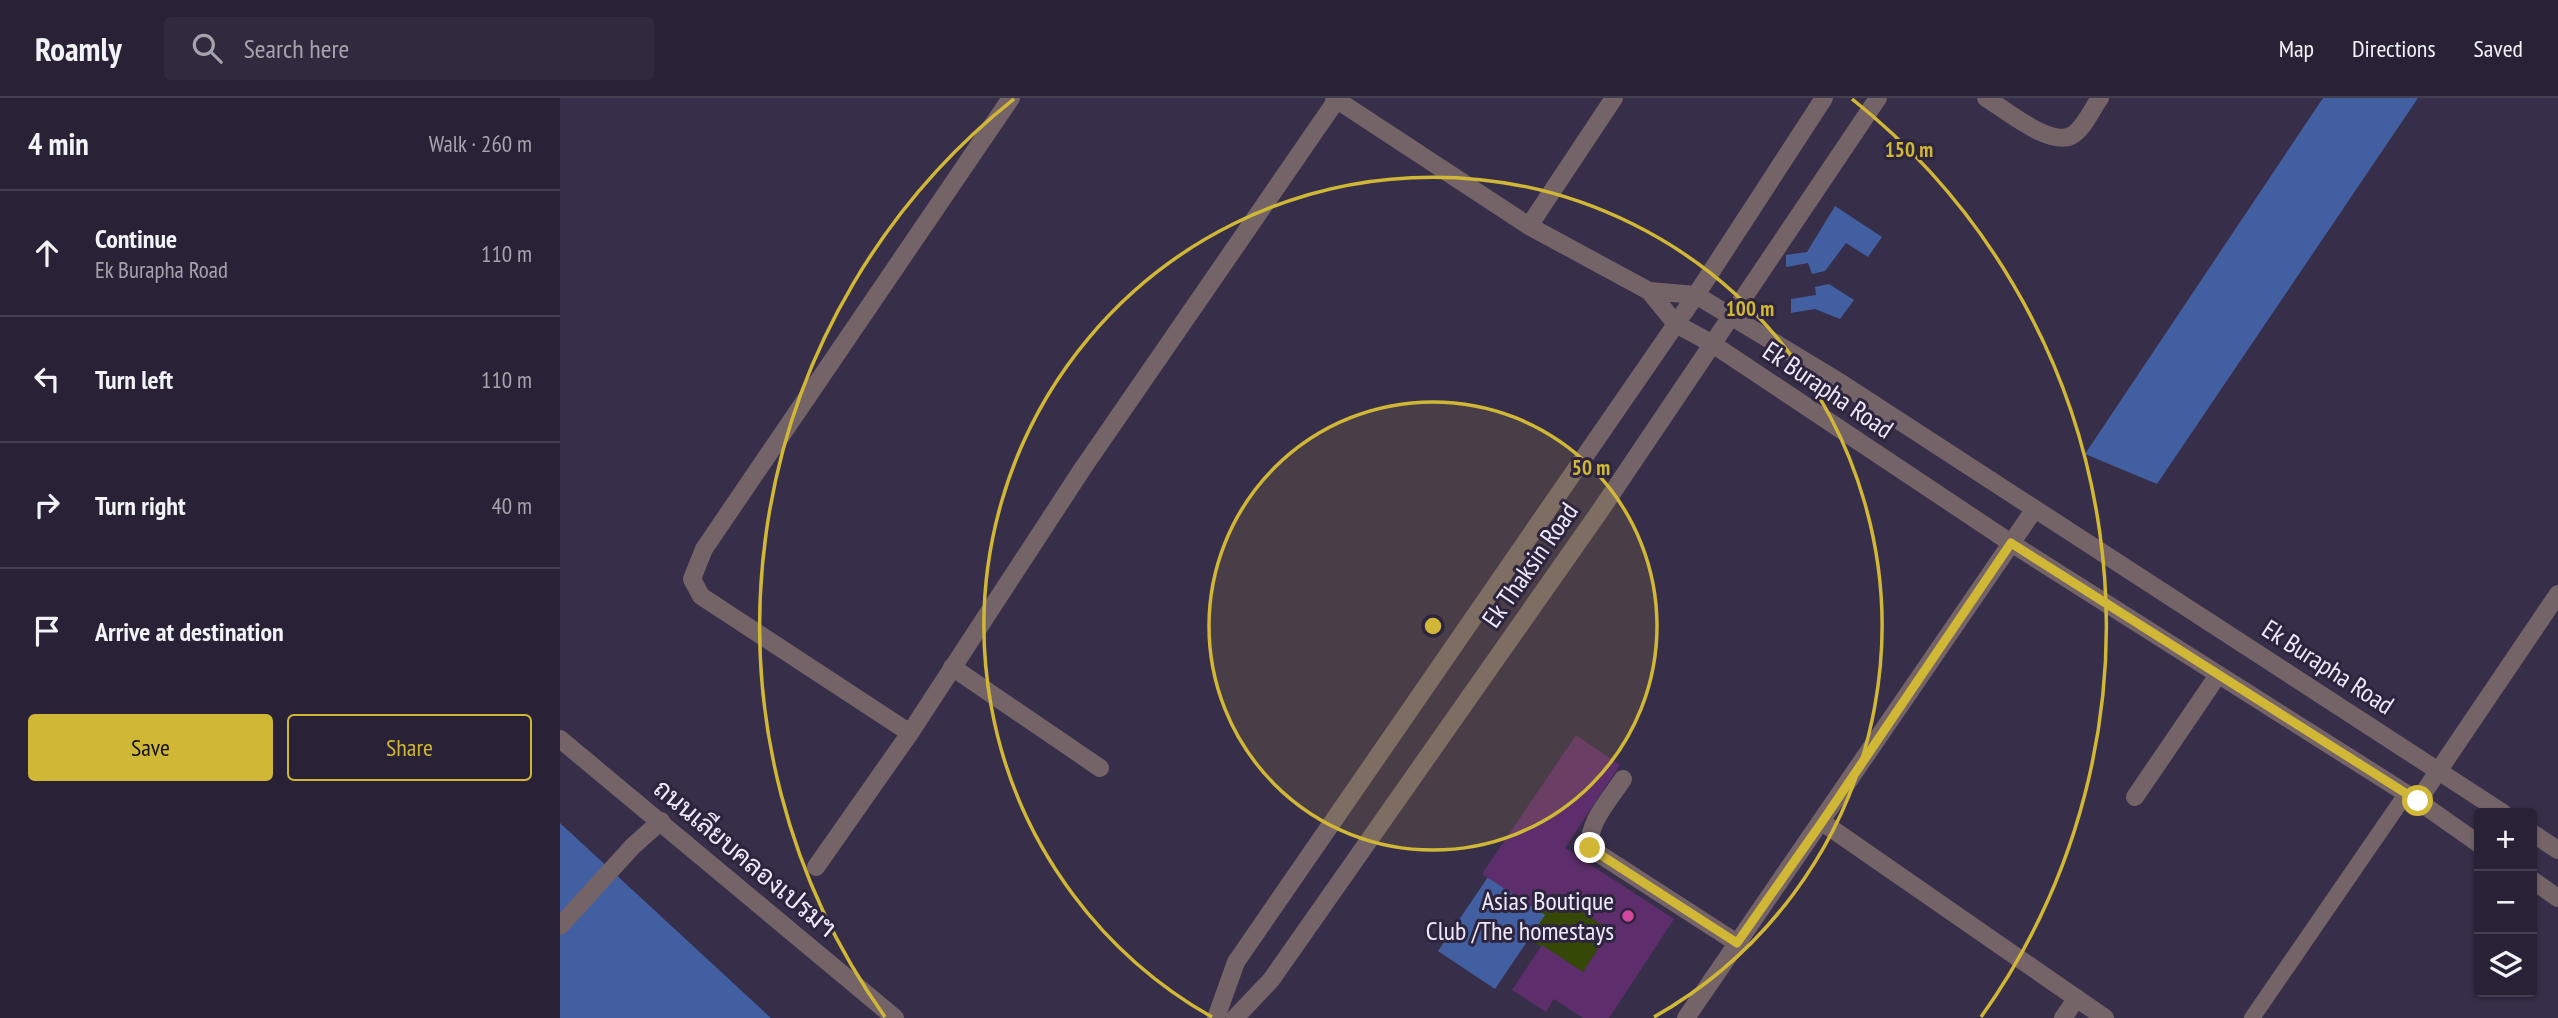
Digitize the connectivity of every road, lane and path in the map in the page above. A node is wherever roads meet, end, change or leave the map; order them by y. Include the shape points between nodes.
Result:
1 (1011, 98) edge
2 (1614, 98) edge
3 (1824, 98) edge
4 (1878, 98) edge
5 (1986, 98) edge
6 (2100, 98) edge
7 (1336, 99) edge
8 (1530, 226) junction
9 (1649, 291) junction
10 (1696, 295) junction
11 (1731, 316) junction
12 (1675, 324) junction
13 (1711, 343) junction
14 (2034, 510) junction
15 (2011, 543) junction
16 (2558, 594) edge
17 (952, 667) junction
18 (2218, 675) junction
19 (910, 733) junction
20 (560, 739) edge
21 (1100, 768) dead end
22 (2440, 770) junction
23 (1623, 779) dead end
24 (2135, 797) dead end
25 (2412, 798) junction
26 (2496, 808) edge
27 (661, 821) junction
28 (1822, 822) junction
29 (2537, 835) edge
30 (2474, 841) edge
31 (2558, 850) edge
32 (816, 867) dead end
33 (2537, 883) edge
34 (2558, 898) edge
35 (560, 926) edge
36 (1737, 943) junction
37 (2077, 998) junction
38 (895, 1018) edge
39 (1216, 1018) edge
40 (1235, 1018) edge
41 (1686, 1018) edge
42 (2063, 1018) edge
43 (2105, 1018) edge
44 (2252, 1018) edge

1 - 19 street via 704,548 692,579 701,596
2 - 8 street
3 - 10 street, Ek Thaksin Road
4 - 11 street, Ek Thaksin Road
5 - 6 street via 2049,137 2062,140 2080,129
7 - 8 street
7 - 17 street
8 - 9 street
9 - 10 street, Ek Burapha Road
9 - 12 street, Ek Burapha Road
10 - 11 street, Ek Burapha Road
10 - 12 street, Ek Thaksin Road
11 - 13 street, Ek Thaksin Road
11 - 14 street, Ek Burapha Road
12 - 13 street, Ek Burapha Road
12 - 39 street, Ek Thaksin Road via 1236,962
13 - 15 street, Ek Burapha Road
13 - 40 street, Ek Thaksin Road via 1602,508 1271,980
14 - 15 street
14 - 22 street, Ek Burapha Road
15 - 18 street, Ek Burapha Road
15 - 28 street
16 - 22 street
17 - 19 street
17 - 21 street
18 - 24 street
18 - 25 street, Ek Burapha Road
19 - 32 street
20 - 27 street, ถนนเลียบคลองเปรมฯ
22 - 25 street
22 - 26 street, Ek Burapha Road
23 - 36 street via 1596,820 1590,848
25 - 30 street, Ek Burapha Road
25 - 44 lane
27 - 35 street
27 - 38 street, ถนนเลียบคลองเปรมฯ
28 - 36 street
28 - 37 street
29 - 31 street
33 - 34 street
36 - 41 street
37 - 42 street
37 - 43 street

